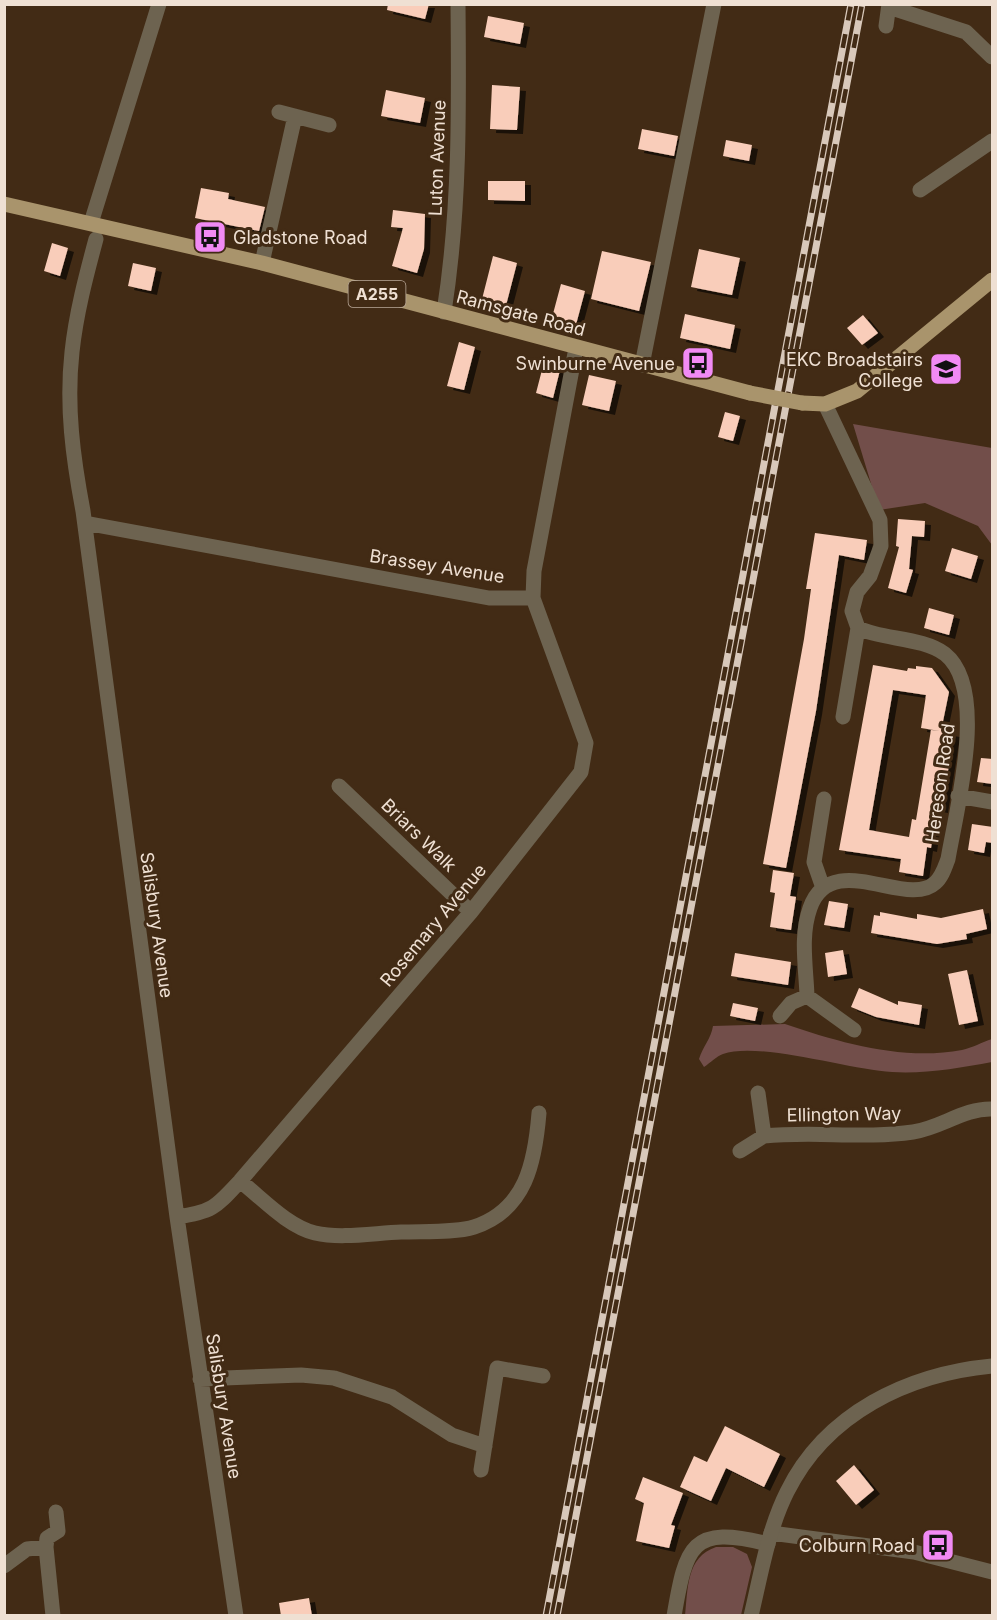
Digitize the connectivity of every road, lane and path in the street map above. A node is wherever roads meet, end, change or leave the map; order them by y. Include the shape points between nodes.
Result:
1 (159, 4) edge
2 (458, 4) edge
3 (714, 4) edge
4 (889, 6) edge
5 (886, 26) dead end
6 (993, 57) edge
7 (279, 112) dead end
8 (296, 116) junction
9 (329, 125) dead end
10 (993, 141) edge
11 (920, 190) dead end
12 (4, 204) edge
13 (91, 223) junction
14 (96, 239) dead end
15 (262, 262) junction
16 (993, 280) edge
17 (444, 312) junction
18 (576, 348) junction
19 (642, 365) junction
20 (825, 404) junction
21 (85, 523) junction
22 (533, 598) junction
23 (858, 628) junction
24 (843, 717) dead end
25 (339, 786) dead end
26 (958, 796) junction
27 (824, 799) dead end
28 (993, 802) edge
29 (823, 888) junction
30 (471, 912) junction
31 (807, 996) junction
32 (780, 1016) dead end
33 (854, 1030) dead end
34 (758, 1093) dead end
35 (993, 1108) edge
36 (539, 1113) dead end
37 (764, 1136) junction
38 (740, 1151) dead end
39 (240, 1181) junction
40 (177, 1217) junction
41 (993, 1366) edge
42 (543, 1376) dead end
43 (200, 1379) junction
44 (484, 1446) junction
45 (482, 1470) dead end
46 (56, 1512) dead end
47 (770, 1538) junction
48 (46, 1547) junction
49 (4, 1566) edge
50 (993, 1572) edge
51 (53, 1616) edge
52 (236, 1616) edge
53 (674, 1616) edge
54 (751, 1616) edge

1 - 13 street
2 - 17 street, Luton Avenue via 459,155 453,252
3 - 19 street
4 - 5 street
4 - 6 street via 966,32
7 - 8 street
8 - 9 street
8 - 15 street
10 - 11 street
12 - 13 main road, Ramsgate Road / A255
13 - 15 main road, Ramsgate Road / A255
14 - 21 street, Salisbury Avenue via 72,351 69,408
15 - 17 main road, Ramsgate Road / A255
16 - 20 main road, Ramsgate Road / A255 via 857,391
17 - 18 main road, Ramsgate Road / A255
18 - 19 main road, Ramsgate Road / A255
18 - 22 street via 534,571
19 - 20 main road, Ramsgate Road / A255, bridge via 750,393
20 - 23 street via 880,520 881,546 870,576 857,592 852,611
21 - 22 street, Brassey Avenue via 489,598
21 - 40 street, Salisbury Avenue
22 - 30 street, Rosemary Avenue via 586,743 586,755 581,772
23 - 24 street
23 - 26 street, Hereson Road via 873,635 907,639 945,654 958,674 968,700 970,724
25 - 30 street, Briars Walk
26 - 28 street
26 - 29 street, Hereson Road via 948,859 934,885 922,890 857,880
27 - 29 street via 814,861
29 - 31 street via 810,907 804,942
30 - 39 street, Rosemary Avenue
31 - 32 street via 791,1003
31 - 33 street
34 - 37 street, Ellington Way
35 - 37 street, Ellington Way via 976,1108 915,1131
36 - 39 street via 536,1153 520,1191 507,1208 472,1228 314,1233 298,1226
37 - 38 street, Ellington Way
39 - 40 street, Rosemary Avenue via 206,1212
40 - 43 street, Salisbury Avenue
41 - 47 street via 922,1378 867,1405 808,1458 786,1493
42 - 44 street via 498,1368
43 - 44 street via 301,1374 334,1378 392,1397 452,1435
43 - 52 street, Salisbury Avenue
44 - 45 street
46 - 48 street via 58,1531 47,1538
47 - 50 street via 914,1552
47 - 53 street via 729,1535 710,1538 699,1545 682,1568
47 - 54 street
48 - 49 street via 27,1549
48 - 51 street

